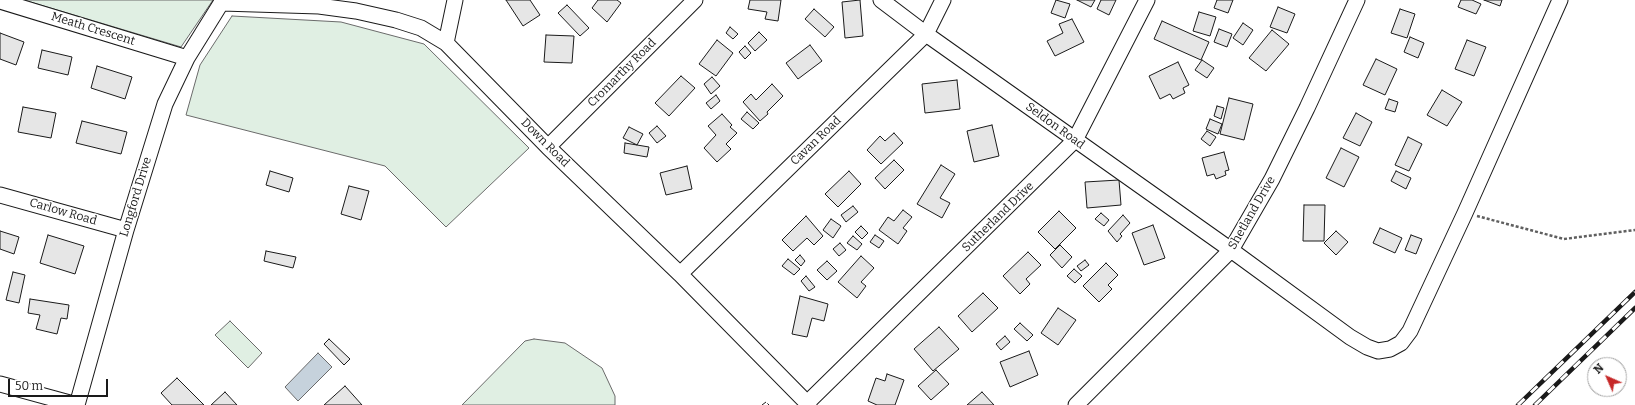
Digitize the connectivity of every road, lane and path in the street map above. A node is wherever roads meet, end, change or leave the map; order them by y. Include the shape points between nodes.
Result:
1 (455, 0) edge
2 (696, 0) edge
3 (881, 0) edge
4 (943, 0) edge
5 (1146, 0) edge
6 (1356, 0) edge
7 (1560, 0) edge
8 (0, 1) edge
9 (222, 2) edge
10 (926, 34) junction
11 (446, 44) junction
12 (187, 58) junction
13 (1075, 140) junction
14 (548, 147) junction
15 (0, 195) edge
16 (1465, 213) junction
17 (126, 230) junction
18 (1635, 230) edge
19 (1231, 250) junction
20 (680, 274) junction
21 (0, 384) edge
22 (808, 404) edge
23 (77, 405) edge
24 (1076, 405) edge

1 - 11 street
2 - 14 street, Cromarthy Road
3 - 10 street, Seldon Road
4 - 10 street, Cavan Road
5 - 13 street, Sutherland Drive
6 - 19 street, Shetland Drive via 1272,179
7 - 16 street, Seldon Road
8 - 12 street, Meath Crescent
9 - 11 street, Down Road via 319,6 356,11 420,28
9 - 12 street, Longford Drive
10 - 13 street, Seldon Road
10 - 20 street, Cavan Road
11 - 14 street, Down Road
12 - 17 street, Longford Drive via 165,104
13 - 19 street, Seldon Road
13 - 22 street, Sutherland Drive
14 - 20 street, Down Road
15 - 17 street, Carlow Road
16 - 18 path via 1564,239
16 - 19 street, Seldon Road via 1410,331 1401,343 1390,349 1378,351 1350,338
17 - 23 street, Longford Drive
19 - 24 street, Shetland Drive
20 - 22 street, Down Road
21 - 23 street

